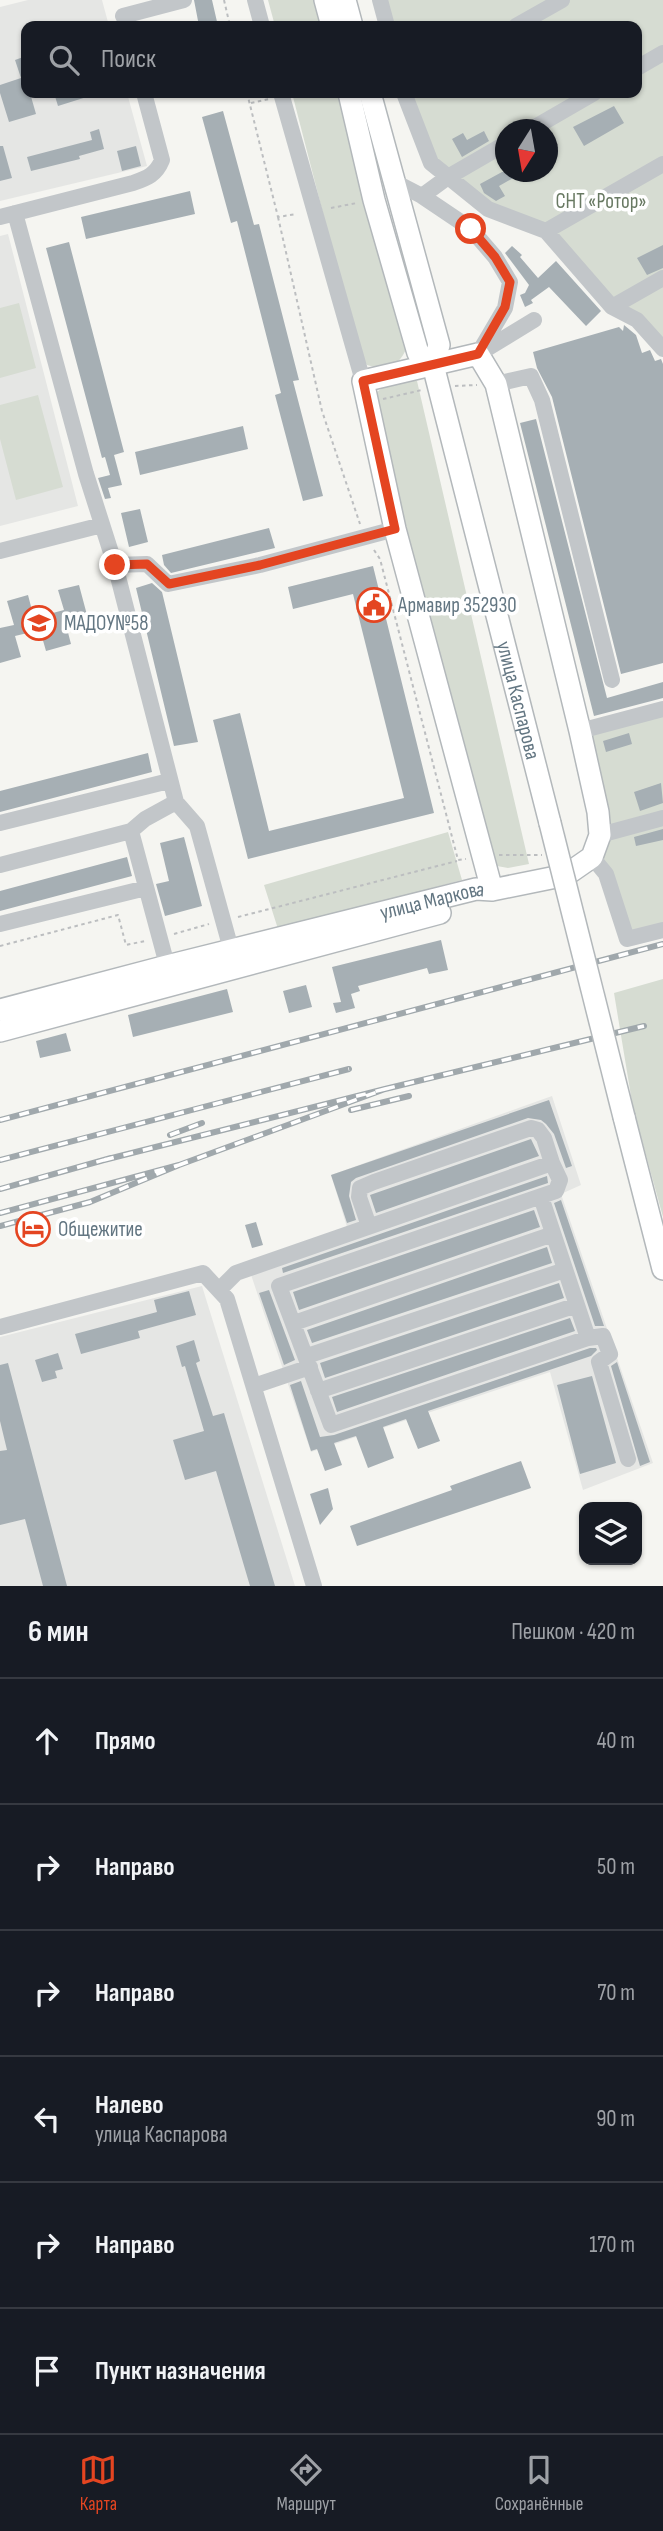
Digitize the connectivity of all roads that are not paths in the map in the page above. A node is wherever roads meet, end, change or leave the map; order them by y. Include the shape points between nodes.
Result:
1 (119, 0) edge
2 (184, 0) edge
3 (255, 0) edge
4 (325, 0) edge
5 (345, 0) edge
6 (380, 0) edge
7 (562, 0) edge
8 (125, 21) edge
9 (261, 21) edge
10 (331, 21) edge
11 (351, 21) edge
12 (386, 21) edge
13 (525, 21) edge
14 (663, 53) edge
15 (642, 65) edge
16 (145, 98) edge
17 (278, 98) edge
18 (350, 98) edge
19 (371, 98) edge
20 (406, 98) edge
21 (585, 98) edge
22 (549, 119) edge
23 (495, 150) edge
24 (663, 164) edge
25 (448, 177) junction
26 (393, 181) junction
27 (422, 196) junction
28 (7, 215) edge
29 (546, 230) junction
30 (663, 278) edge
31 (612, 307) junction
32 (534, 320) dead end
33 (663, 349) edge
34 (478, 354) junction
35 (425, 359) junction
36 (363, 381) junction
37 (496, 384) junction
38 (102, 524) junction
39 (395, 529) junction
40 (0, 551) edge
41 (115, 565) junction
42 (612, 680) dead end
43 (663, 709) edge
44 (580, 731) junction
45 (169, 781) junction
46 (176, 802) junction
47 (663, 818) edge
48 (0, 823) edge
49 (131, 831) junction
50 (600, 835) junction
51 (592, 857) junction
52 (0, 865) edge
53 (146, 888) junction
54 (492, 890) junction
55 (0, 924) edge
56 (663, 930) edge
57 (234, 960) junction
58 (170, 976) junction
59 (0, 1010) edge
60 (0, 1031) edge
61 (552, 1163) junction
62 (541, 1197) junction
63 (369, 1226) junction
64 (553, 1234) junction
65 (663, 1269) edge
66 (565, 1270) junction
67 (219, 1290) junction
68 (577, 1305) junction
69 (294, 1323) junction
70 (0, 1327) edge
71 (588, 1338) junction
72 (309, 1361) junction
73 (254, 1386) junction
74 (318, 1391) junction
75 (628, 1459) dead end
76 (314, 1586) edge

1 - 8 street
2 - 8 street
3 - 9 street
4 - 10 main road
5 - 11 main road
6 - 12 street
7 - 13 street
14 - 15 street
16 - 28 street via 162,160 149,178
17 - 36 street
18 - 35 main road, улица Каспарова via 374,200
19 - 26 main road, улица Каспарова
20 - 25 street via 431,163
21 - 22 street
23 - 25 street
24 - 29 street
25 - 27 street
25 - 29 street via 488,209
26 - 27 street
26 - 35 main road, улица Каспарова via 439,345
27 - 34 street via 471,229 510,282 505,307
28 - 38 street
29 - 31 street
30 - 31 street
31 - 33 street via 637,320
32 - 34 street
34 - 35 main road
34 - 37 main road
35 - 36 main road
35 - 65 main road, улица Каспарова, bridge via 550,822
36 - 39 main road
37 - 42 street via 531,376 542,400
37 - 44 main road
38 - 40 street
38 - 41 street
39 - 41 street via 169,584 147,564
39 - 54 main road
41 - 45 street
43 - 44 street
44 - 50 main road
45 - 46 street
45 - 48 street
46 - 49 street
46 - 57 street via 197,826
47 - 50 street
49 - 52 street
49 - 53 street
50 - 51 main road
51 - 54 main road, улица Маркова via 566,875
51 - 56 street via 606,874 627,939
53 - 55 street
53 - 58 street
54 - 57 main road, улица Маркова via 476,889
57 - 58 main road, улица Маркова
58 - 59 main road, улица Маркова
58 - 60 main road, улица Маркова
61 - 62 street via 560,1180 556,1191
61 - 63 street
61 - 63 street via 544,1138 531,1128 374,1182 360,1188
62 - 64 street
62 - 69 street via 279,1286
63 - 67 street via 236,1273
64 - 66 street
64 - 69 street
66 - 68 street
66 - 72 street
67 - 70 street via 203,1273
67 - 73 street via 228,1299
68 - 71 street
68 - 74 street
69 - 72 street
71 - 74 street via 331,1425
71 - 75 street via 603,1336 610,1354 599,1362
72 - 73 street
72 - 74 street
73 - 76 street

